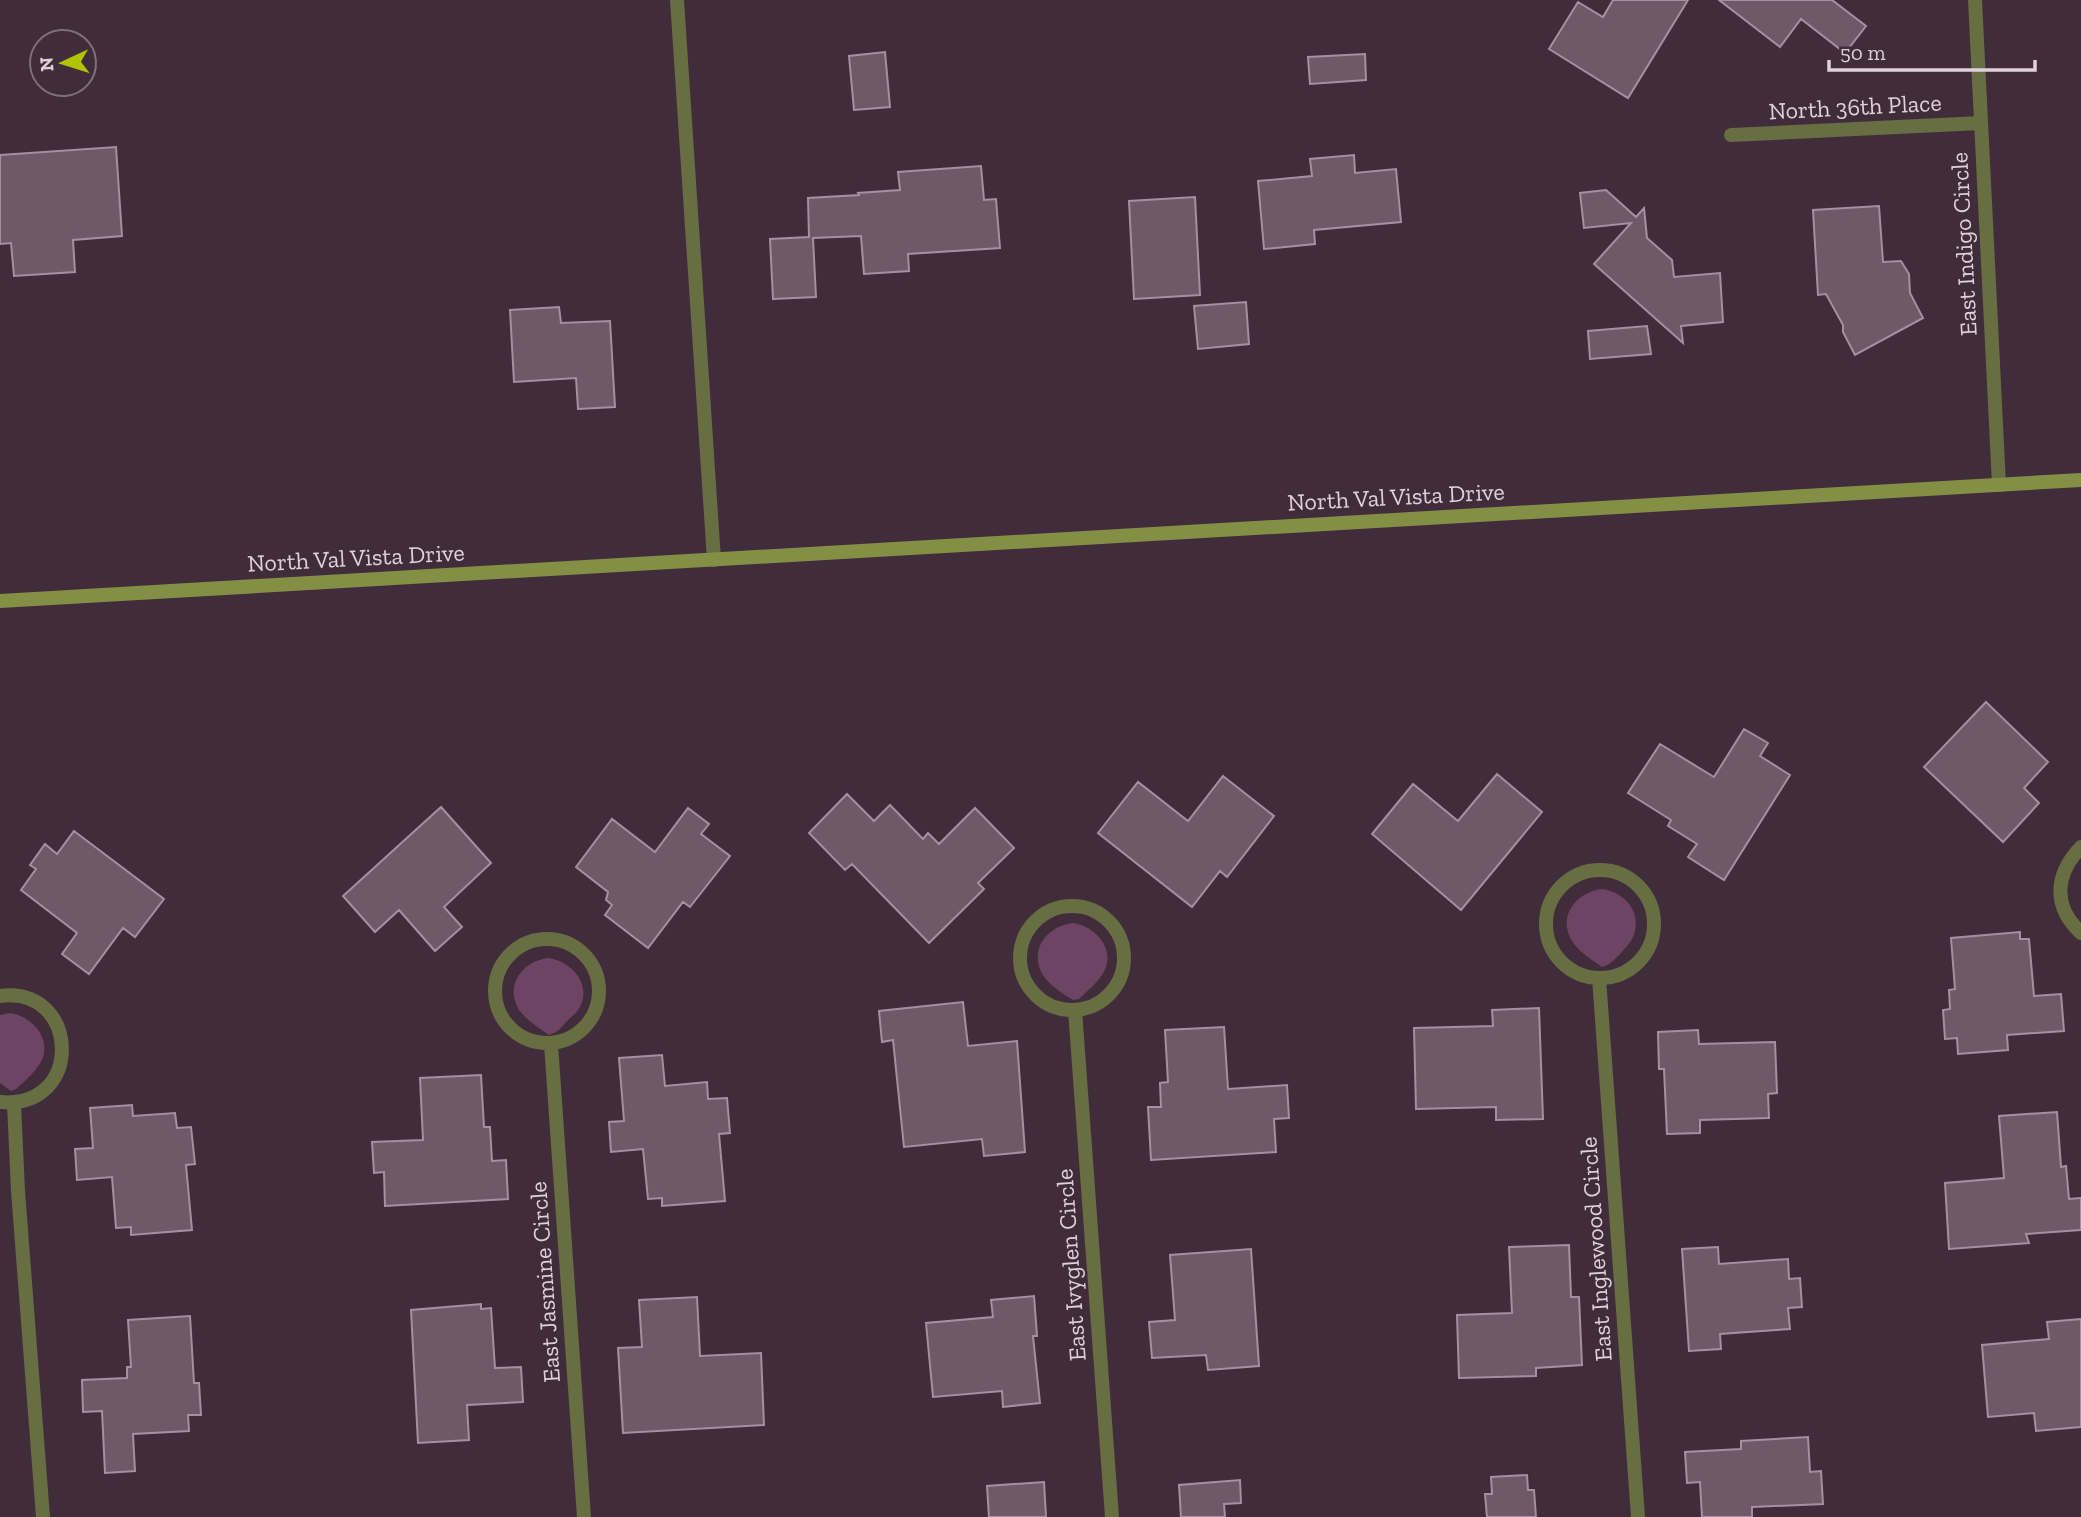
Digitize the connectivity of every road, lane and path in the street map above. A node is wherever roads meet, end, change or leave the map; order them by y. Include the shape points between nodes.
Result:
1 (677, 0) edge
2 (1975, 0) edge
3 (1981, 123) junction
4 (1731, 135) dead end
5 (2081, 480) edge
6 (2000, 485) junction
7 (715, 560) junction
8 (0, 601) edge
9 (2081, 847) edge
10 (2081, 933) edge
11 (1600, 978) junction
12 (0, 996) edge
13 (1075, 1010) junction
14 (551, 1044) junction
15 (7, 1103) edge
16 (43, 1517) edge
17 (584, 1517) edge
18 (1112, 1517) edge
19 (1638, 1517) edge

1 - 7 street
2 - 3 street, East Indigo Circle
3 - 4 street, North 36th Place
3 - 6 street, East Indigo Circle
5 - 6 main road, North Val Vista Drive
6 - 7 main road, North Val Vista Drive
7 - 8 main road, North Val Vista Drive
9 - 10 street via 2069,859 2060,893 2063,910
11 - 11 street via 1617,976 1645,954 1654,919 1649,901 1625,876 1590,870 1567,881 1550,902 1547,937 1566,967
11 - 19 street, East Inglewood Circle
12 - 15 street via 22,996 37,1003 59,1028 63,1045 62,1062 44,1091
13 - 13 street via 1089,1008 1115,987 1125,954 1112,923 1091,909 1065,905 1034,920 1019,952 1027,986 1039,999
13 - 18 street, East Ivyglen Circle
14 - 14 street via 582,1030 596,1009 599,983 584,953 570,943 536,939 507,957 498,972 497,1007 518,1035
14 - 17 street, East Jasmine Circle
15 - 16 street

